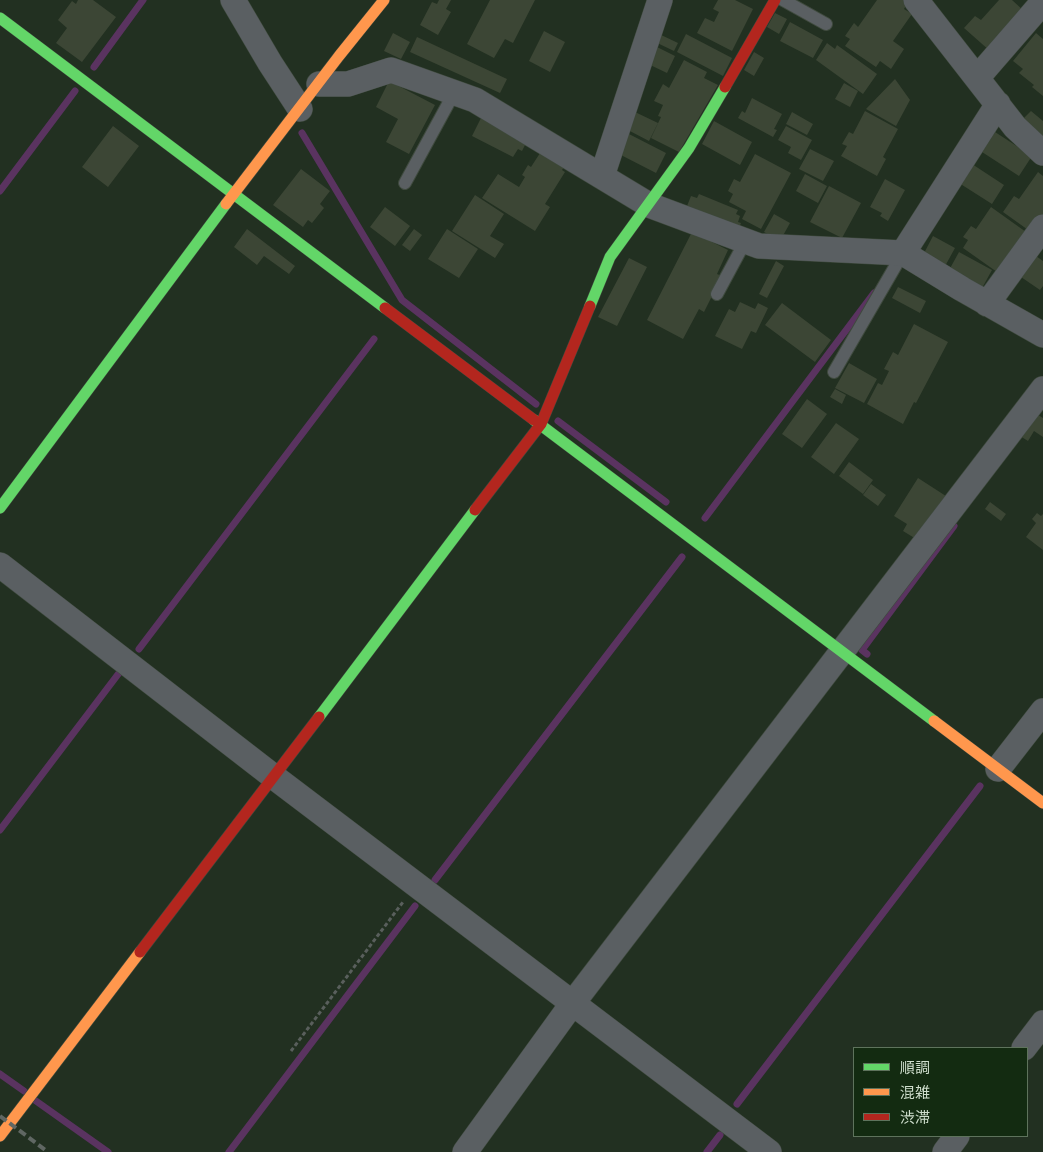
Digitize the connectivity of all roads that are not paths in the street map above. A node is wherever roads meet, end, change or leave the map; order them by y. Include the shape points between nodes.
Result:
1 (233, 0) edge
2 (384, 0) edge
3 (660, 0) edge
4 (775, 0) edge
5 (783, 0) edge
6 (916, 0) edge
7 (1043, 2) edge
8 (0, 18) edge
9 (826, 24) dead end
10 (977, 78) junction
11 (319, 84) junction
12 (454, 93) junction
13 (998, 104) junction
14 (300, 109) junction
15 (1043, 153) edge
16 (602, 176) junction
17 (405, 183) dead end
18 (234, 193) junction
19 (649, 205) junction
20 (1043, 228) edge
21 (746, 240) junction
22 (903, 253) junction
23 (717, 294) dead end
24 (987, 304) junction
25 (1043, 335) edge
26 (834, 372) dead end
27 (1043, 389) edge
28 (541, 424) junction
29 (0, 508) edge
30 (0, 565) edge
31 (842, 650) junction
32 (1043, 711) edge
33 (998, 769) junction
34 (274, 778) junction
35 (1043, 803) edge
36 (572, 1004) junction
37 (1043, 1023) edge
38 (1025, 1047) edge
39 (0, 1136) edge
40 (956, 1137) edge
41 (465, 1152) edge
42 (769, 1152) edge
43 (945, 1152) edge

1 - 14 street
2 - 11 street
3 - 16 street
4 - 19 street via 689,148
5 - 9 lane
6 - 10 street
7 - 10 street
8 - 18 street
10 - 13 street
11 - 12 street via 348,84 391,70
11 - 14 street
12 - 16 street via 476,100
12 - 17 lane
13 - 15 street via 1015,127
13 - 22 street
14 - 18 street
16 - 19 street
18 - 28 street
18 - 29 street
19 - 21 street
19 - 28 street via 610,257
20 - 24 street
21 - 22 street via 759,246
21 - 23 lane
22 - 24 street
22 - 26 lane
24 - 25 street
27 - 31 street
28 - 31 street
28 - 34 street
30 - 34 street
31 - 33 street
31 - 36 street
32 - 33 street
33 - 35 street
34 - 36 street
34 - 39 street
36 - 41 street
36 - 42 street
37 - 38 street
40 - 43 street

